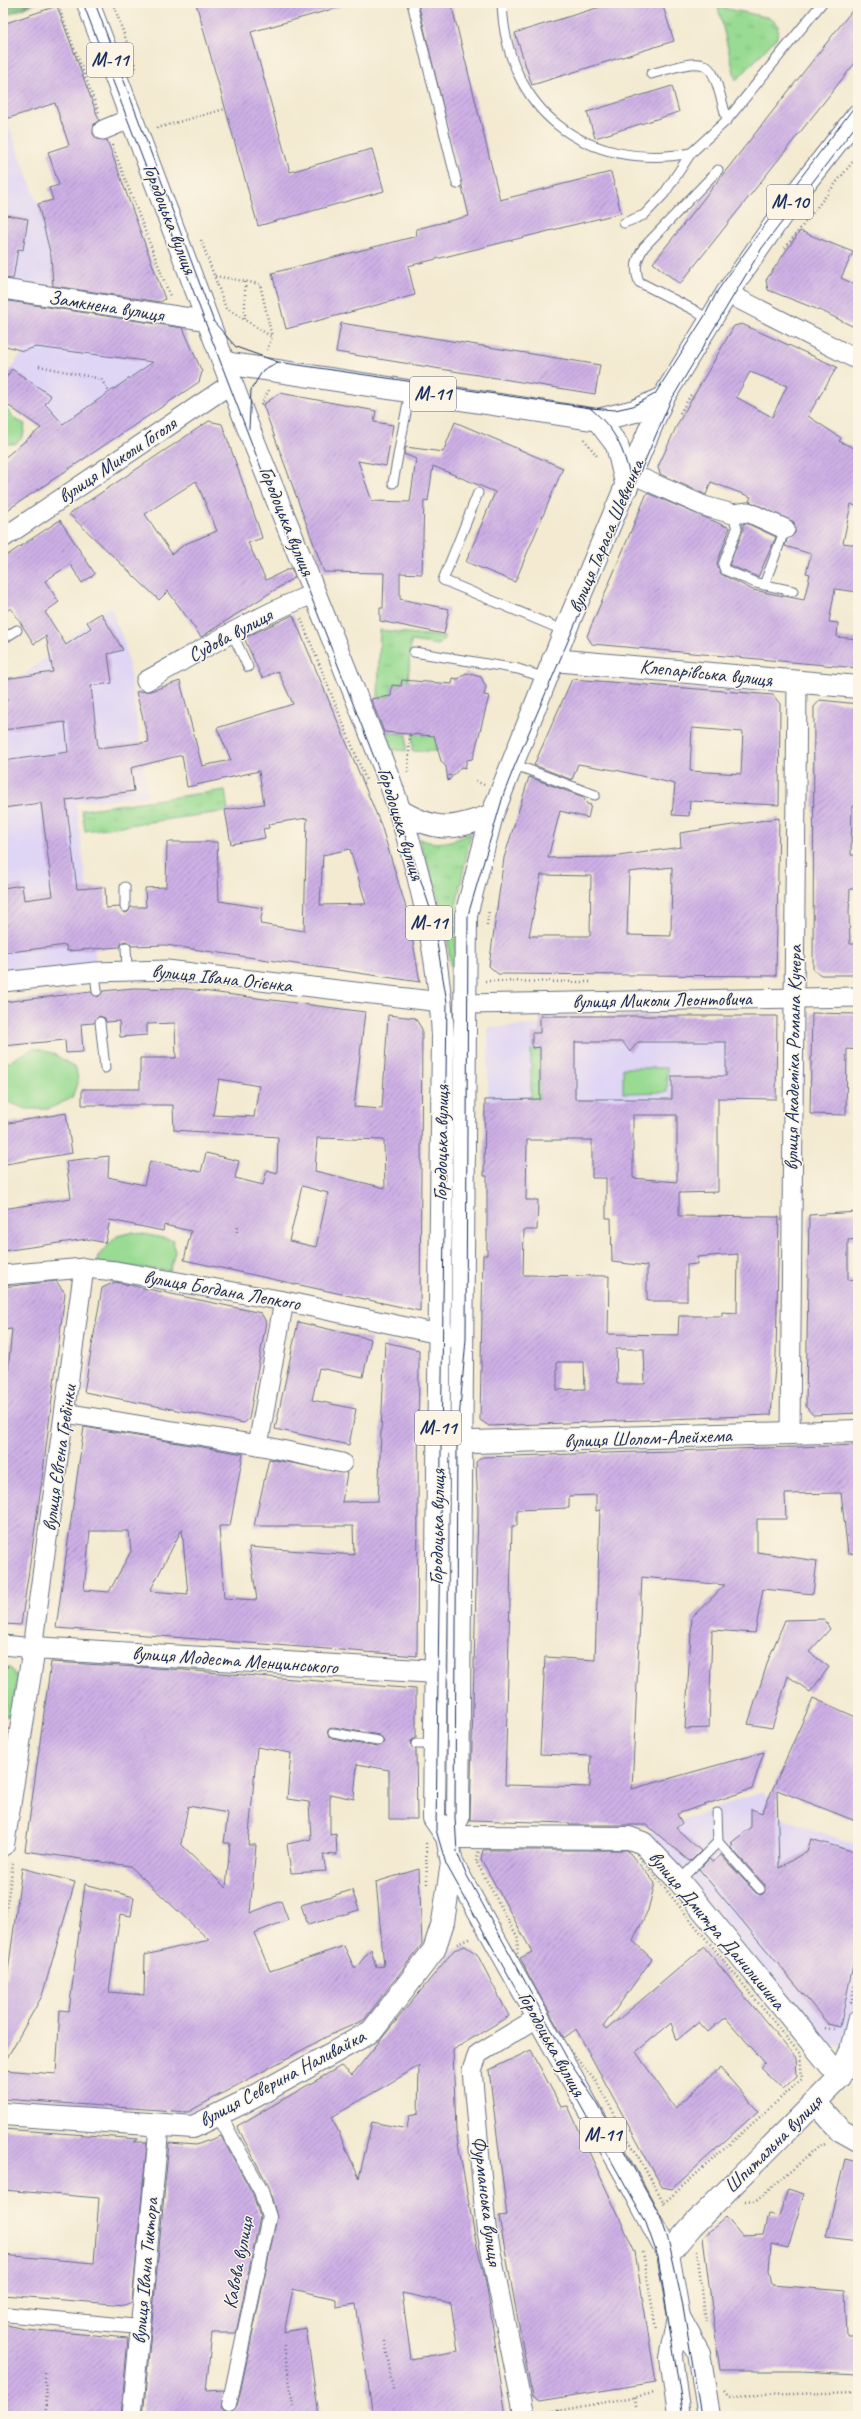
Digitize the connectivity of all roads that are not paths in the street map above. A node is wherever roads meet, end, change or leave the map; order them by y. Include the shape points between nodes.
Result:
1 (88, 3) edge
2 (412, 3) edge
3 (502, 3) edge
4 (822, 3) edge
5 (651, 74) dead end
6 (858, 115) edge
7 (132, 118) junction
8 (727, 120) junction
9 (105, 131) road end
10 (691, 153) junction
11 (718, 170) dead end
12 (457, 184) dead end
13 (624, 223) dead end
14 (3, 289) edge
15 (727, 293) junction
16 (209, 321) junction
17 (710, 321) junction
18 (858, 360) edge
19 (229, 373) junction
20 (410, 391) junction
21 (663, 398) junction
22 (598, 420) junction
23 (630, 480) junction
24 (393, 483) dead end
25 (478, 493) dead end
26 (733, 514) junction
27 (786, 529) joint
28 (3, 538) edge
29 (764, 585) junction
30 (792, 591) dead end
31 (316, 593) junction
32 (17, 630) dead end
33 (565, 631) junction
34 (232, 633) junction
35 (3, 639) edge
36 (414, 652) dead end
37 (248, 667) dead end
38 (550, 669) junction
39 (146, 680) dead end
40 (797, 682) junction
41 (858, 687) edge
42 (512, 763) junction
43 (595, 795) dead end
44 (400, 811) junction
45 (492, 815) junction
46 (124, 887) dead end
47 (125, 907) dead end
48 (126, 947) dead end
49 (127, 970) junction
50 (95, 972) junction
51 (3, 982) edge
52 (97, 992) dead end
53 (794, 997) junction
54 (858, 997) edge
55 (441, 1002) junction
56 (466, 1004) junction
57 (100, 1022) dead end
58 (105, 1068) dead end
59 (84, 1268) junction
60 (3, 1275) edge
61 (284, 1301) junction
62 (439, 1333) junction
63 (462, 1339) junction
64 (65, 1413) junction
65 (858, 1430) edge
66 (790, 1434) junction
67 (438, 1443) junction
68 (461, 1443) junction
69 (258, 1445) junction
70 (342, 1463) dead end
71 (3, 1644) edge
72 (34, 1648) junction
73 (436, 1672) junction
74 (459, 1672) junction
75 (333, 1733) dead end
76 (378, 1741) dead end
77 (10, 1755) edge
78 (717, 1813) dead end
79 (5, 1820) edge
80 (447, 1838) junction
81 (718, 1842) junction
82 (3, 1845) edge
83 (452, 1863) junction
84 (669, 1880) junction
85 (760, 1889) dead end
86 (537, 2018) junction
87 (849, 2021) edge
88 (840, 2077) junction
89 (816, 2103) junction
90 (3, 2114) edge
91 (219, 2115) junction
92 (159, 2127) junction
93 (858, 2140) edge
94 (668, 2254) junction
95 (3, 2314) edge
96 (679, 2318) junction
97 (139, 2328) junction
98 (229, 2405) dead end
99 (532, 2415) edge
100 (132, 2416) edge
101 (679, 2416) edge
102 (709, 2416) edge

1 - 7 main road, Городоцька вулиця / М-11
2 - 12 lane
3 - 10 lane via 502,26 522,83 532,100 561,129 606,150 637,158 664,158
4 - 8 lane
5 - 8 lane via 689,63 700,63 710,68
6 - 15 main road, вулиця Тараса Шевченка / М-10 via 796,194
7 - 9 street
7 - 16 main road, Городоцька вулиця / М-11
8 - 10 lane
10 - 13 lane via 664,194 644,215
11 - 17 lane via 644,247 637,259 635,271 639,282
14 - 16 street, Замкнена вулиця
15 - 17 main road, вулиця Тараса Шевченка / М-10
15 - 18 street
16 - 19 main road, Городоцька вулиця / М-11
17 - 21 main road, вулиця Тараса Шевченка / М-10
19 - 20 main road, М-11
19 - 28 street, вулиця Миколи Гоголя
19 - 31 main road, Городоцька вулиця / М-11
20 - 22 main road, М-11
20 - 24 lane
21 - 22 main road via 635,411
21 - 23 main road, вулиця Тараса Шевченка / М-10
22 - 23 main road via 617,446
23 - 26 street
23 - 33 main road, вулиця Тараса Шевченка / М-11
25 - 33 lane via 443,580
26 - 27 street via 748,512
26 - 29 lane via 737,529 723,565 725,570
27 - 29 lane
29 - 30 lane
31 - 34 street, Судова вулиця via 294,601
31 - 44 main road, Городоцька вулиця / М-11
32 - 35 lane
33 - 38 main road, вулиця Тараса Шевченка / М-11
34 - 37 lane
34 - 39 street, Судова вулиця
36 - 38 lane via 518,669
38 - 40 main road, Клепарівська вулиця
38 - 42 main road, вулиця Тараса Шевченка / М-11
40 - 41 main road, Клепарівська вулиця
40 - 53 street, вулиця Академіка Романа Кучера
42 - 43 lane
42 - 45 main road, вулиця Тараса Шевченка / М-11
44 - 45 main road via 419,822 438,828 466,825
44 - 55 main road, Городоцька вулиця / М-11 via 428,916
45 - 56 main road, вулиця Тараса Шевченка / М-11 via 466,915
46 - 47 lane
48 - 49 lane
49 - 50 street, вулиця Івана Огієнка
49 - 55 street, вулиця Івана Огієнка via 168,970
50 - 51 street, вулиця Івана Огієнка
50 - 52 lane
53 - 54 street, вулиця Миколи Леонтовича
53 - 56 street, вулиця Миколи Леонтовича
53 - 66 street, вулиця Академіка Романа Кучера
55 - 62 main road, Городоцька вулиця / М-11 via 443,1037
56 - 63 main road, Городоцька вулиця / М-11
57 - 58 lane
59 - 60 street, вулиця Богдана Лепкого
59 - 61 street, вулиця Богдана Лепкого
59 - 64 street, вулиця Євгена Гребінки
61 - 62 street, вулиця Богдана Лепкого
61 - 69 street
62 - 63 street, вулиця Богдана Лепкого
62 - 67 main road, Городоцька вулиця / М-11
63 - 68 main road, Городоцька вулиця / М-11
64 - 69 street
64 - 72 street, вулиця Євгена Гребінки
65 - 66 main road, вулиця Шолом-Алейхема
66 - 68 main road, вулиця Шолом-Алейхема
67 - 68 main road, вулиця Шолом-Алейхема
67 - 73 main road, Городоцька вулиця / М-11
68 - 74 main road, Городоцька вулиця / М-11
69 - 70 street
71 - 72 street
72 - 73 main road, вулиця Модеста Менцинського
72 - 77 main road
73 - 74 main road, вулиця Модеста Менцинського
73 - 80 main road, Городоцька вулиця / М-11 via 434,1818
74 - 80 main road, Городоцька вулиця / М-11 via 458,1818
75 - 76 lane
77 - 79 main road
78 - 81 lane
79 - 82 main road
80 - 83 main road, Городоцька вулиця / М-11
80 - 84 main road, вулиця Дмитра Данилишина via 629,1838 644,1843
81 - 84 lane
81 - 85 lane
83 - 86 main road, Городоцька вулиця / М-11
83 - 91 main road, вулиця Северина Наливайка via 443,1922 434,1950 372,2031
84 - 88 main road, вулиця Дмитра Данилишина
86 - 94 main road, Городоцька вулиця / М-11
86 - 99 street, Фурманська вулиця via 478,2054 472,2070 486,2227
87 - 88 main road, Шпитальна вулиця via 851,2050
88 - 89 main road, Шпитальна вулиця
89 - 93 main road via 840,2130
89 - 94 main road, Шпитальна вулиця via 691,2227
90 - 92 main road, вулиця Северина Наливайка
91 - 92 main road, вулиця Северина Наливайка via 193,2127
91 - 98 street, Кавова вулиця via 261,2191 269,2217
92 - 97 street, вулиця Івана Тиктора
94 - 96 main road, Городоцька вулиця / М-11
95 - 97 street
96 - 101 main road, Городоцька вулиця / М-11 via 671,2358
96 - 102 main road, Городоцька вулиця / М-11 via 699,2353
97 - 100 street, вулиця Івана Тиктора

